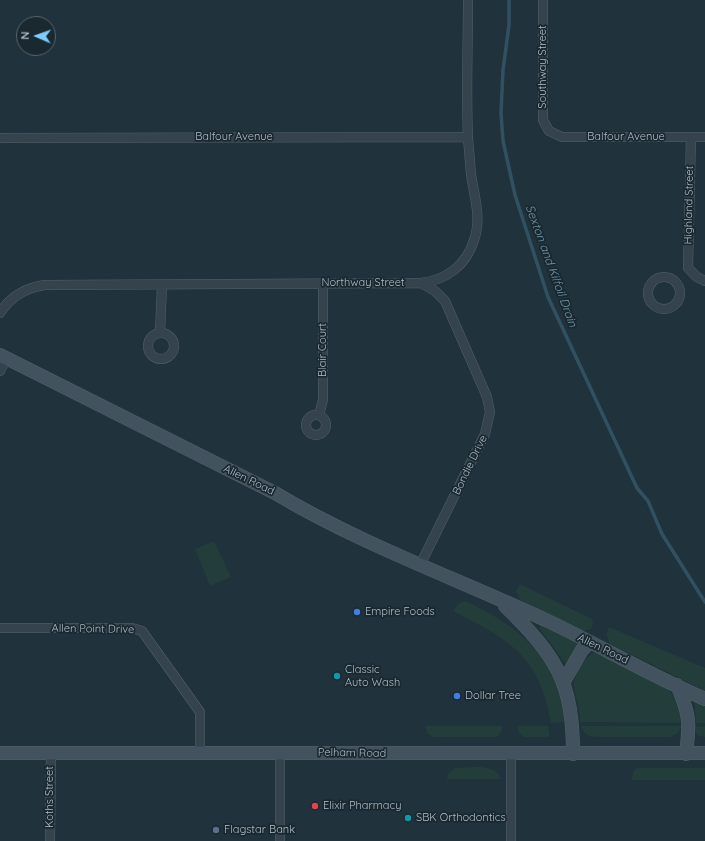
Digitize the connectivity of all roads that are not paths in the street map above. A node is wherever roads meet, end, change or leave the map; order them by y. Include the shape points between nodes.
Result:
1 (468, 0) edge
2 (543, 0) edge
3 (549, 132) joint
4 (468, 137) junction
5 (691, 137) junction
6 (705, 137) edge
7 (0, 138) edge
8 (692, 273) junction
9 (705, 280) edge
10 (421, 283) junction
11 (323, 284) junction
12 (677, 284) dead end
13 (162, 285) junction
14 (0, 313) edge
15 (160, 333) dead end
16 (3, 357) edge
17 (0, 372) edge
18 (319, 415) dead end
19 (420, 565) junction
20 (499, 600) junction
21 (0, 628) edge
22 (590, 642) junction
23 (563, 683) junction
24 (677, 685) junction
25 (705, 699) edge
26 (0, 753) edge
27 (50, 753) junction
28 (200, 753) junction
29 (280, 753) junction
30 (705, 753) edge
31 (511, 754) junction
32 (573, 754) junction
33 (686, 754) junction
34 (50, 841) edge
35 (280, 841) edge
36 (511, 841) edge

1 - 4 street, Northway Street
2 - 3 street, Southway Street via 543,120
3 - 5 street, Balfour Avenue via 562,137
4 - 7 street, Balfour Avenue
4 - 10 street, Northway Street via 478,216 475,239 468,255 451,274 438,280
5 - 6 street, Balfour Avenue
5 - 8 street, Highland Street via 688,268
8 - 9 street
8 - 12 street
10 - 11 street, Northway Street
10 - 19 street, Bondie Drive via 435,290 445,301 487,396 490,412 486,434
11 - 13 street, Northway Street
11 - 18 street, Blair Court via 322,400
13 - 14 street, Northway Street via 34,286 15,296
13 - 15 street
16 - 17 street
16 - 19 main road, Allen Road via 275,493 310,514
19 - 20 main road, Allen Road
20 - 22 main road, Allen Road
20 - 23 main road, Allen Road via 534,635 553,661
21 - 28 street, Allen Point Drive via 132,628 142,631 200,712
22 - 23 main road via 582,650
22 - 24 main road, Allen Road
23 - 32 main road, Allen Road via 573,722
24 - 25 main road, Allen Road
24 - 33 main road via 690,719
26 - 27 main road, Pelham Road
27 - 28 main road, Pelham Road
27 - 34 street, Koths Street
28 - 29 main road, Pelham Road
29 - 31 main road, Pelham Road
29 - 35 street
30 - 33 main road, Pelham Road
31 - 32 main road, Pelham Road
31 - 36 street
32 - 33 main road, Pelham Road

